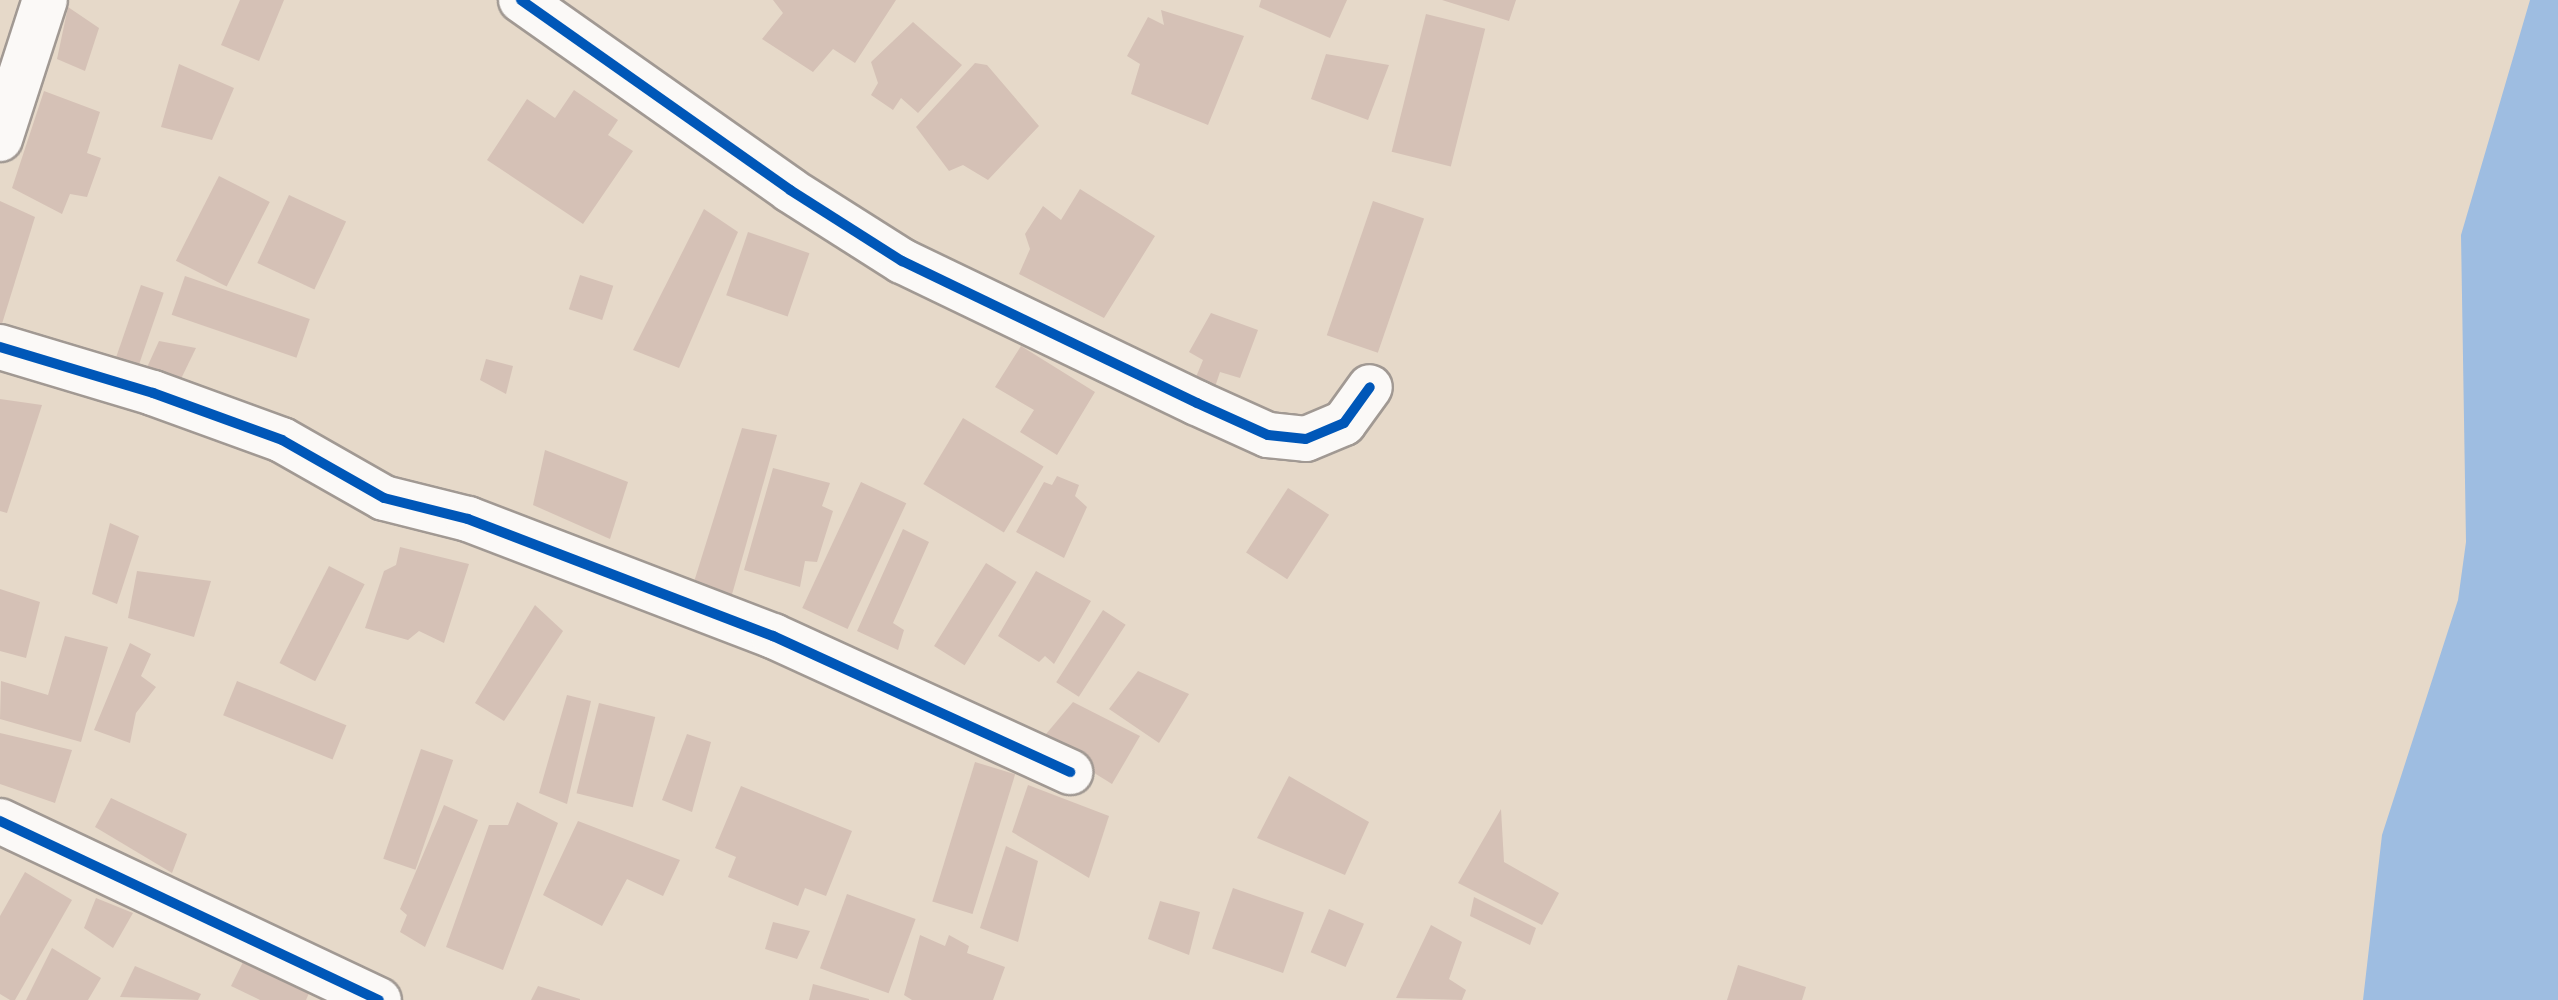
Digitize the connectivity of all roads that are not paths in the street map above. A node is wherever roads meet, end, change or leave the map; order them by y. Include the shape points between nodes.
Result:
1 (45, 0) edge
2 (541, 6) edge
3 (0, 139) edge
4 (0, 347) edge
5 (1370, 387) dead end
6 (1070, 772) dead end
7 (0, 821) edge
8 (379, 1000) edge

1 - 3 street
2 - 5 street via 790,190 902,261 1268,435 1306,439 1327,434 1357,409
4 - 6 street via 153,393 282,440 384,498 468,519 773,636
7 - 8 street

